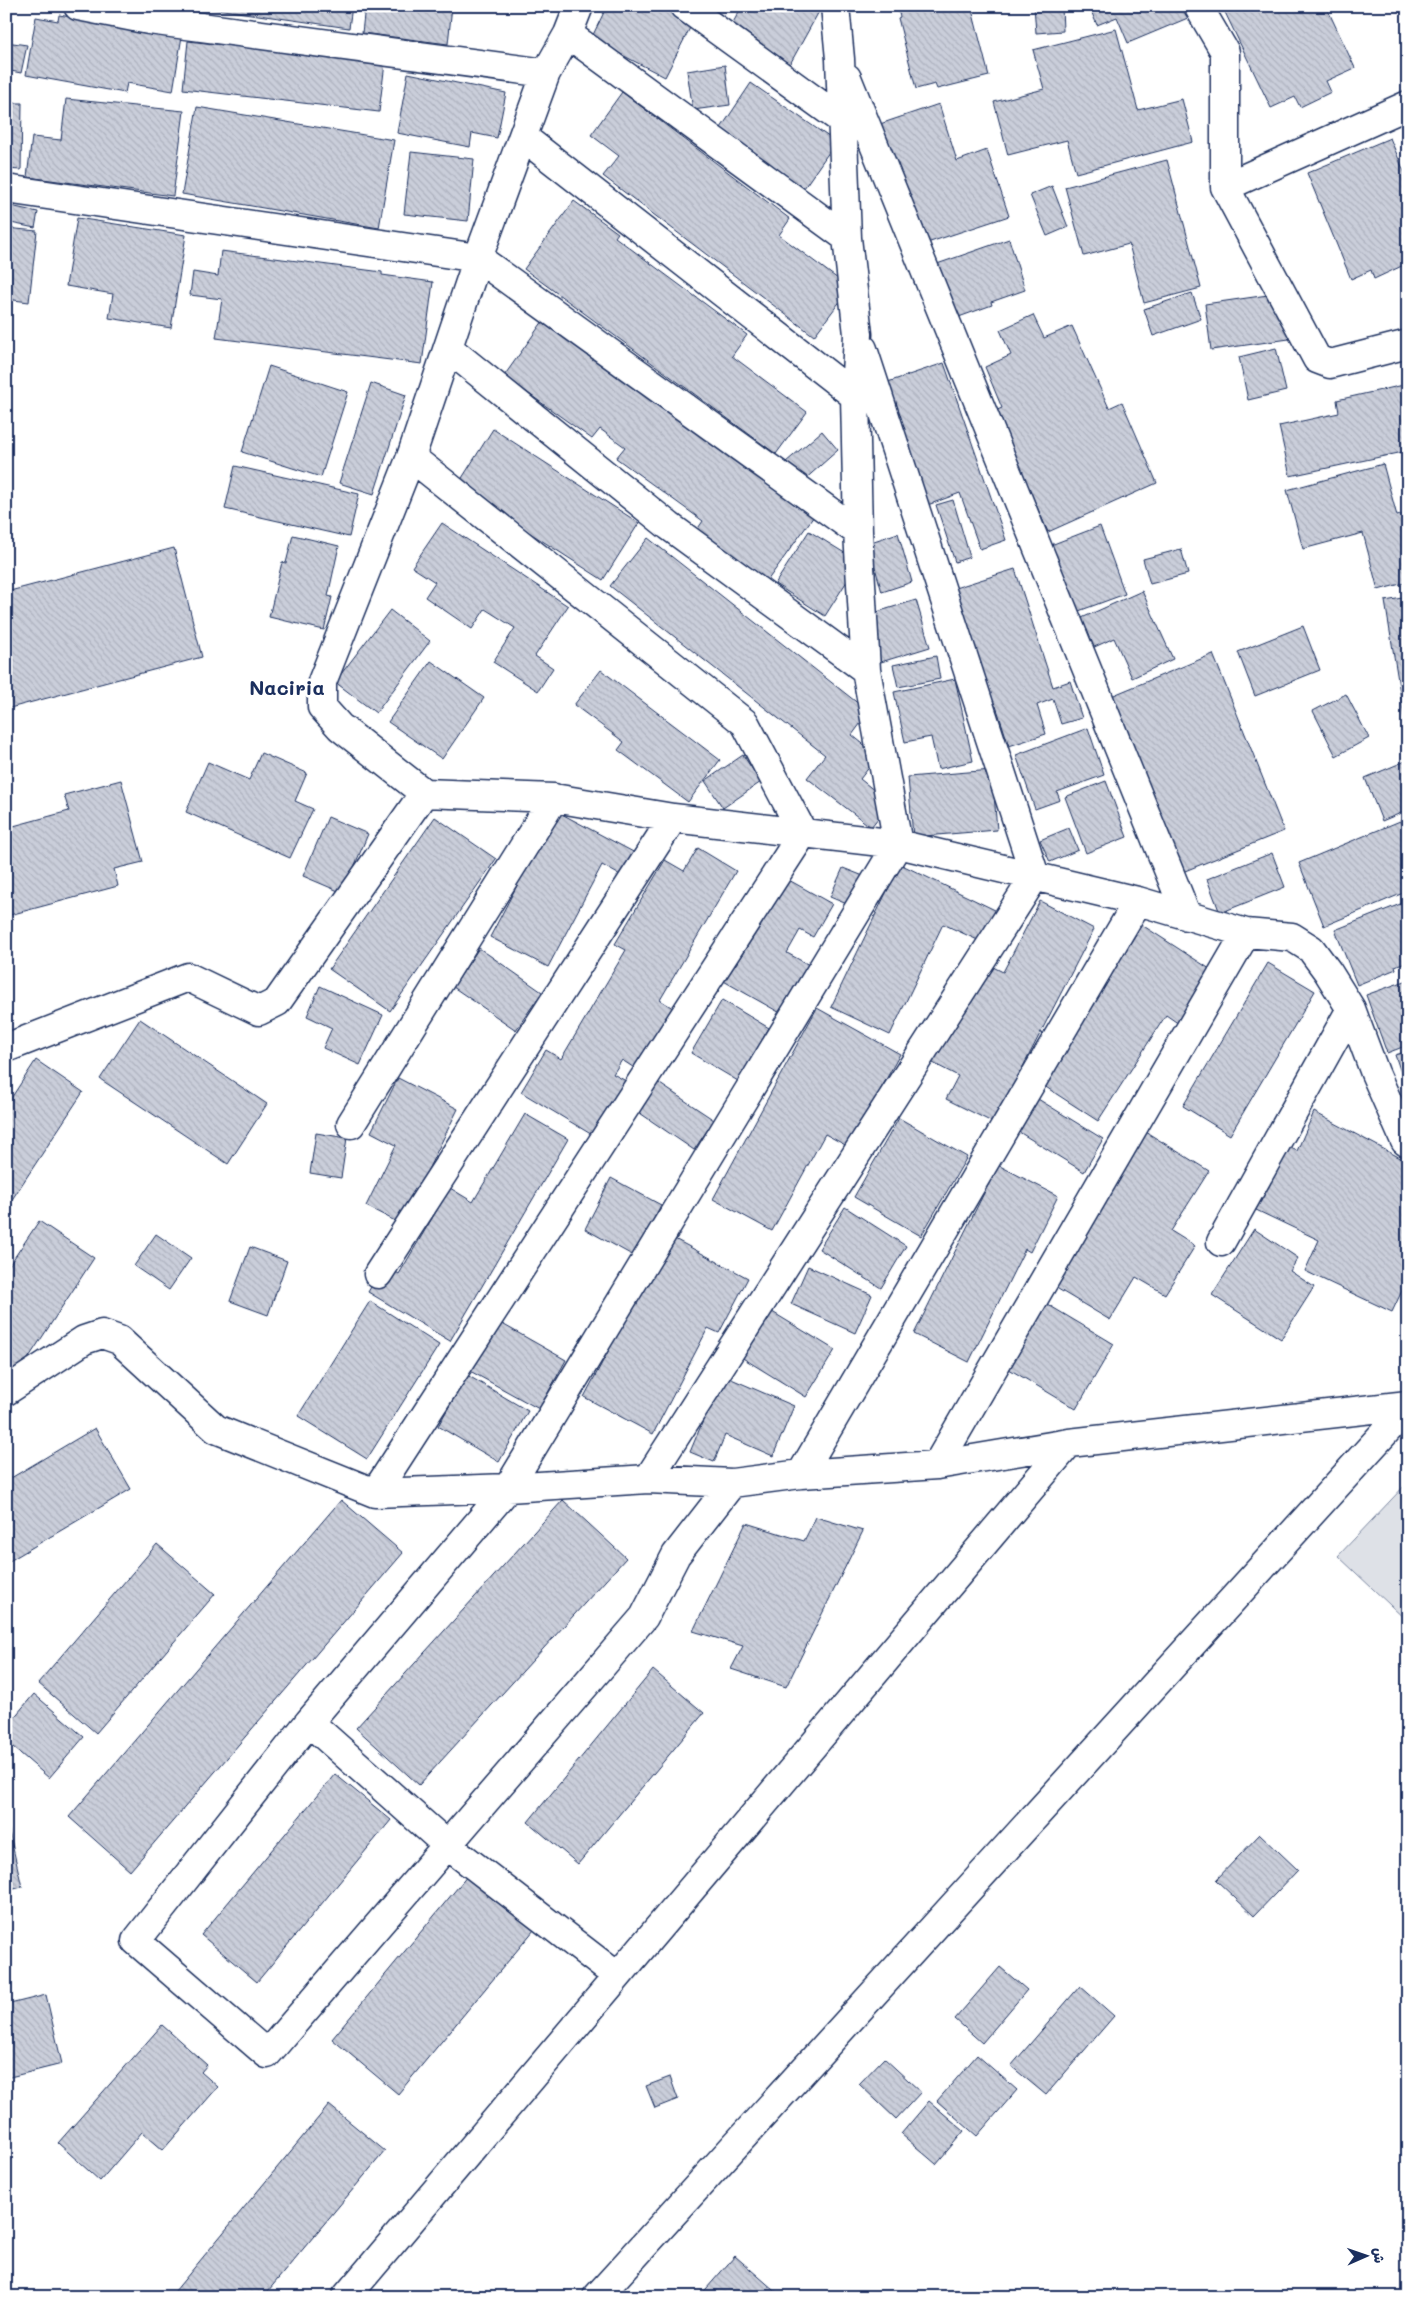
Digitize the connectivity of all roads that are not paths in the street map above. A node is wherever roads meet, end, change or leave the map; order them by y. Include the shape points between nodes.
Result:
1 (78, 6) edge
2 (579, 6) edge
3 (684, 6) edge
4 (835, 6) edge
5 (1198, 6) edge
6 (150, 13) edge
7 (568, 34) junction
8 (840, 60) junction
9 (546, 73) junction
10 (1408, 105) edge
11 (843, 121) junction
12 (523, 137) junction
13 (1225, 187) junction
14 (6, 189) edge
15 (847, 238) junction
16 (478, 258) junction
17 (858, 334) junction
18 (1408, 344) edge
19 (448, 348) junction
20 (855, 396) junction
21 (410, 457) junction
22 (858, 532) junction
23 (866, 670) junction
24 (424, 793) junction
25 (554, 798) junction
26 (673, 818) junction
27 (804, 832) junction
28 (898, 844) junction
29 (1035, 876) junction
30 (1138, 901) junction
31 (1187, 916) junction
32 (1246, 933) junction
33 (1351, 1009) junction
34 (6, 1048) edge
35 (351, 1124) dead end
36 (1408, 1143) edge
37 (1221, 1242) dead end
38 (378, 1274) dead end
39 (6, 1391) edge
40 (1408, 1406) edge
41 (1069, 1443) junction
42 (937, 1465) junction
43 (801, 1474) junction
44 (648, 1479) junction
45 (732, 1483) junction
46 (508, 1488) junction
47 (375, 1493) junction
48 (309, 1722) junction
49 (447, 1845) junction
50 (617, 1976) junction
51 (346, 2297) edge
52 (596, 2297) edge

1 - 6 street
2 - 7 street
3 - 11 street
4 - 8 street
5 - 13 street via 1225,52
6 - 9 street
7 - 9 street
7 - 15 street
8 - 11 street
8 - 31 street
9 - 12 street
10 - 13 street
11 - 15 street
12 - 16 street
12 - 20 street
13 - 18 street via 1317,359 1330,364
14 - 16 street
15 - 17 street
16 - 19 street
16 - 22 street
17 - 20 street
17 - 29 street
19 - 21 street
19 - 23 street via 669,526
20 - 22 street
21 - 24 street via 322,682 322,707 340,727
21 - 27 street via 744,723
22 - 23 street
23 - 28 street
24 - 25 street
24 - 34 street via 277,1002 259,1011 188,977
25 - 26 street
25 - 35 street
26 - 27 street
26 - 38 street
27 - 28 street
27 - 47 street
28 - 29 street
28 - 46 street
29 - 30 street
29 - 44 street
30 - 31 street
30 - 43 street
31 - 32 street
32 - 33 street via 1292,937 1311,949
32 - 42 street
33 - 36 street via 1375,1073
33 - 37 street
39 - 47 street via 84,1340 102,1334 119,1340 216,1429
40 - 41 street
40 - 52 street
41 - 42 street
41 - 50 street
42 - 43 street
43 - 45 street
44 - 45 street
44 - 46 street
45 - 49 street via 676,1555 644,1616
46 - 47 street
46 - 48 street
48 - 49 street
48 - 49 street via 136,1941 267,2054
49 - 50 street
50 - 51 street

